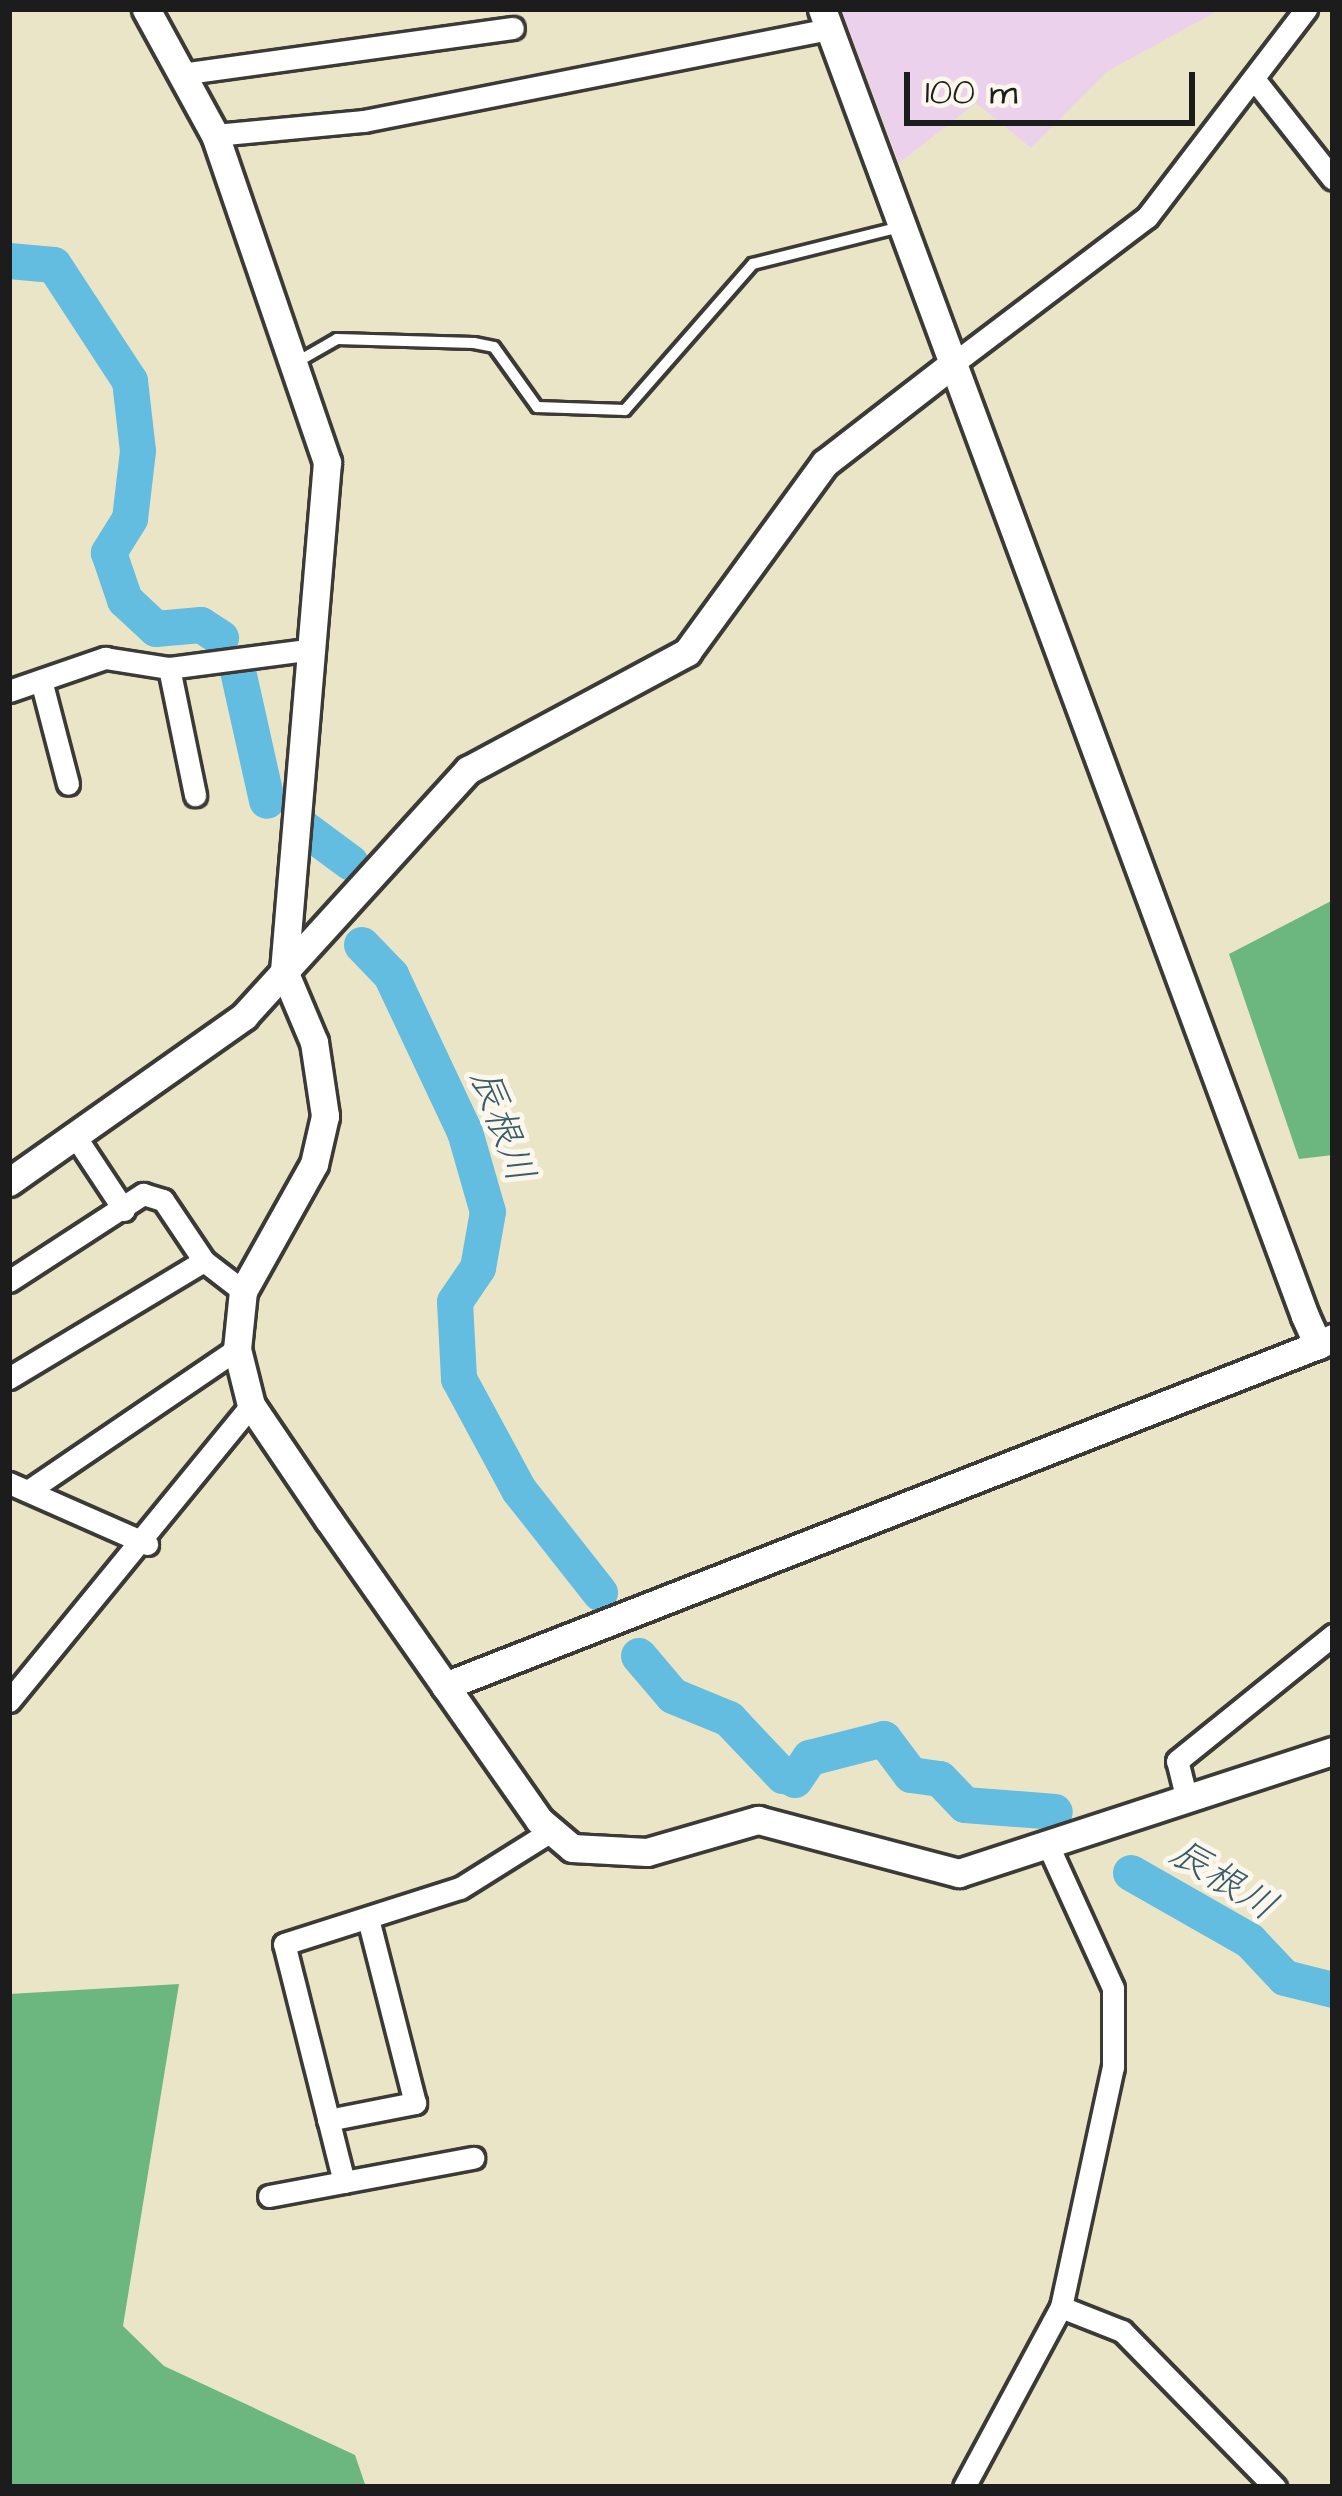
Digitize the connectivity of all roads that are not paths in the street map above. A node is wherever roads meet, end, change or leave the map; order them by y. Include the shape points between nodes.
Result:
1 (146, 9) edge
2 (1306, 9) edge
3 (826, 19) edge
4 (513, 28) dead end
5 (182, 74) junction
6 (1254, 80) junction
7 (215, 135) junction
8 (1333, 179) edge
9 (903, 226) junction
10 (297, 362) junction
11 (954, 363) junction
12 (314, 650) junction
13 (170, 668) junction
14 (42, 684) junction
15 (9, 691) edge
16 (68, 784) dead end
17 (195, 796) dead end
18 (284, 971) junction
19 (77, 1139) junction
20 (9, 1182) edge
21 (124, 1210) junction
22 (204, 1261) junction
23 (9, 1282) edge
24 (243, 1291) junction
25 (1326, 1341) edge
26 (237, 1349) junction
27 (9, 1378) edge
28 (251, 1405) junction
29 (18, 1487) edge
30 (147, 1544) junction
31 (1333, 1635) edge
32 (445, 1686) junction
33 (9, 1701) edge
34 (1333, 1751) edge
35 (1185, 1792) junction
36 (551, 1831) junction
37 (1050, 1850) junction
38 (368, 1918) junction
39 (328, 2120) junction
40 (473, 2158) dead end
41 (344, 2182) junction
42 (269, 2196) dead end
43 (1061, 2307) junction
44 (964, 2487) edge
45 (1275, 2487) edge

1 - 5 street
2 - 6 street
3 - 7 street via 364,121
3 - 9 street
4 - 5 street
5 - 7 street
6 - 8 street
6 - 11 street via 1147,217
7 - 10 street
9 - 10 lane via 753,264 626,410 537,407 494,347 474,343 337,339
9 - 11 street
10 - 12 street via 326,463
11 - 18 street via 825,463 688,652 468,770
11 - 25 street
12 - 13 street
12 - 18 street
13 - 14 street via 105,658
13 - 17 street
14 - 15 street
14 - 16 street
18 - 19 street via 226,1030
18 - 24 street via 314,1042 325,1116 314,1164
19 - 20 street
19 - 21 street
21 - 22 street via 143,1194 163,1200
21 - 23 street
22 - 24 street
22 - 27 street
24 - 26 street
25 - 32 street
26 - 28 street
26 - 29 street
28 - 30 street
28 - 32 street
29 - 30 street
30 - 33 street
31 - 35 street via 1177,1761
32 - 36 street
34 - 35 street
35 - 37 street
36 - 37 street via 610,1856 758,1820 959,1873
36 - 38 street via 460,1888
37 - 43 street via 1113,1988 1116,2025
38 - 39 street via 284,1944
38 - 39 street via 415,2103
39 - 41 street
40 - 41 street
41 - 42 street
43 - 44 street
43 - 45 street via 1122,2331

